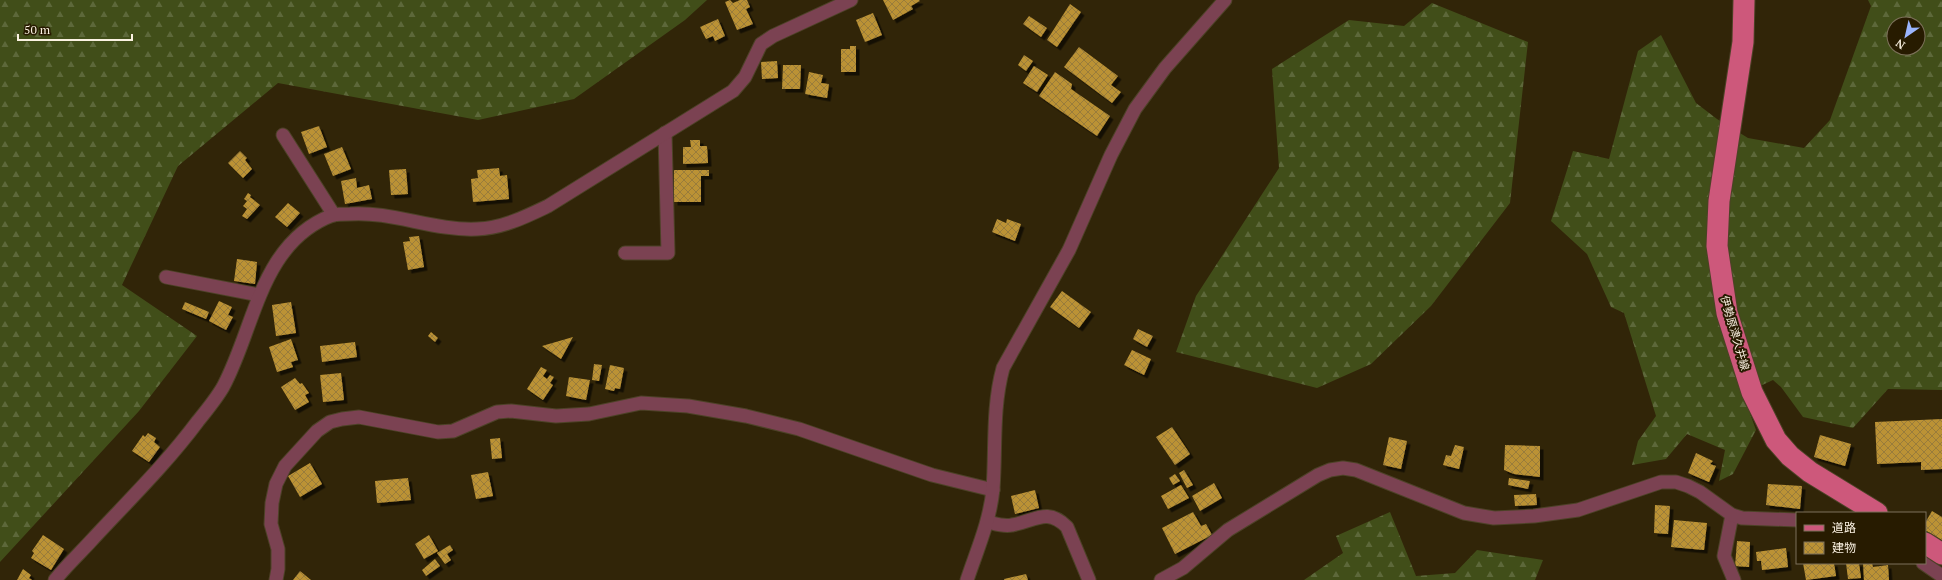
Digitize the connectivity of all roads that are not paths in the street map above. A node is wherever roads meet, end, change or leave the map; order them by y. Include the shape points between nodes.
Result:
1 (851, 0) edge
2 (1225, 0) edge
3 (1744, 0) edge
4 (665, 133) junction
5 (283, 135) dead end
6 (334, 215) junction
7 (625, 253) dead end
8 (166, 277) dead end
9 (259, 295) junction
10 (993, 490) junction
11 (1875, 512) edge
12 (1732, 515) junction
13 (1796, 520) edge
14 (988, 522) junction
15 (1926, 544) edge
16 (1942, 554) edge
17 (1924, 564) edge
18 (1942, 576) edge
19 (56, 580) edge
20 (276, 580) edge
21 (967, 580) edge
22 (1089, 580) edge
23 (1161, 580) edge
24 (1734, 580) edge

1 - 4 street via 761,44 745,77 733,91
2 - 10 street via 1166,68 1135,109 1068,250 1003,368 997,389
3 - 11 main road, 伊勢原津久井線 via 1743,42 1719,201 1717,246 1727,312 1752,392 1776,440 1790,456 1810,472
4 - 6 street via 548,206 519,220 498,226 476,229 364,213
4 - 7 street via 668,253
5 - 6 street
6 - 9 street via 297,237 283,252
8 - 9 street
9 - 19 street via 238,354 222,388 209,407 180,445
10 - 14 street
10 - 20 street via 932,475 799,429 688,406 641,403 589,414 556,416 497,412 454,431 438,432 359,417 342,419 330,422 317,431 285,466 276,484 271,524 278,549
12 - 13 street via 1742,518
12 - 23 street via 1700,492 1676,482 1661,482 1578,510 1494,518 1464,513 1368,474 1343,468 1318,475 1228,530 1183,568
12 - 24 street via 1724,556
14 - 21 street
14 - 22 street via 1011,526 1044,516 1053,516 1067,527
15 - 16 main road
17 - 18 street

